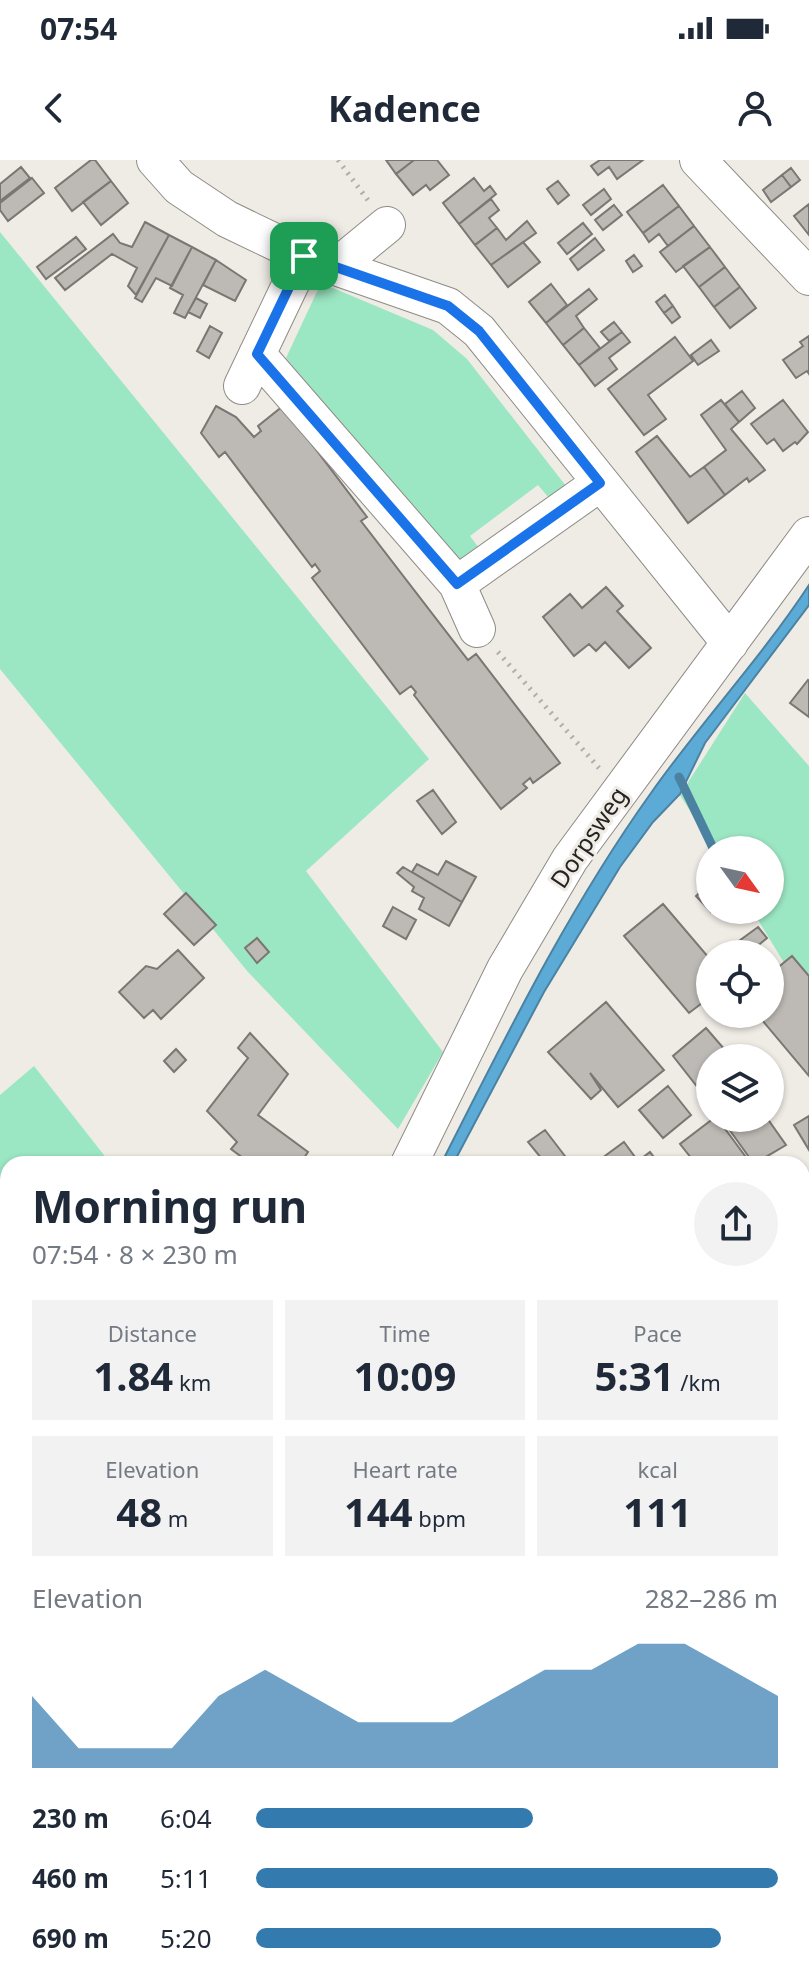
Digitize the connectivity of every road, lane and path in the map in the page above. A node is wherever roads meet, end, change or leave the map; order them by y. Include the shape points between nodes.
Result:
1 (155, 160) edge
2 (698, 160) edge
3 (387, 225) dead end
4 (320, 261) junction
5 (809, 277) edge
6 (600, 483) junction
7 (809, 535) edge
8 (457, 584) junction
9 (477, 629) joint
10 (730, 643) junction
11 (619, 789) junction
12 (413, 1156) edge

1 - 4 street via 179,187 227,219
2 - 5 street
3 - 4 street
4 - 6 street via 448,306 479,331
4 - 8 street via 249,370
6 - 8 street
6 - 10 street
7 - 10 street, Dorpsweg
8 - 9 street
9 - 11 path
10 - 11 street, Dorpsweg
11 - 12 street, Dorpsweg via 505,969

